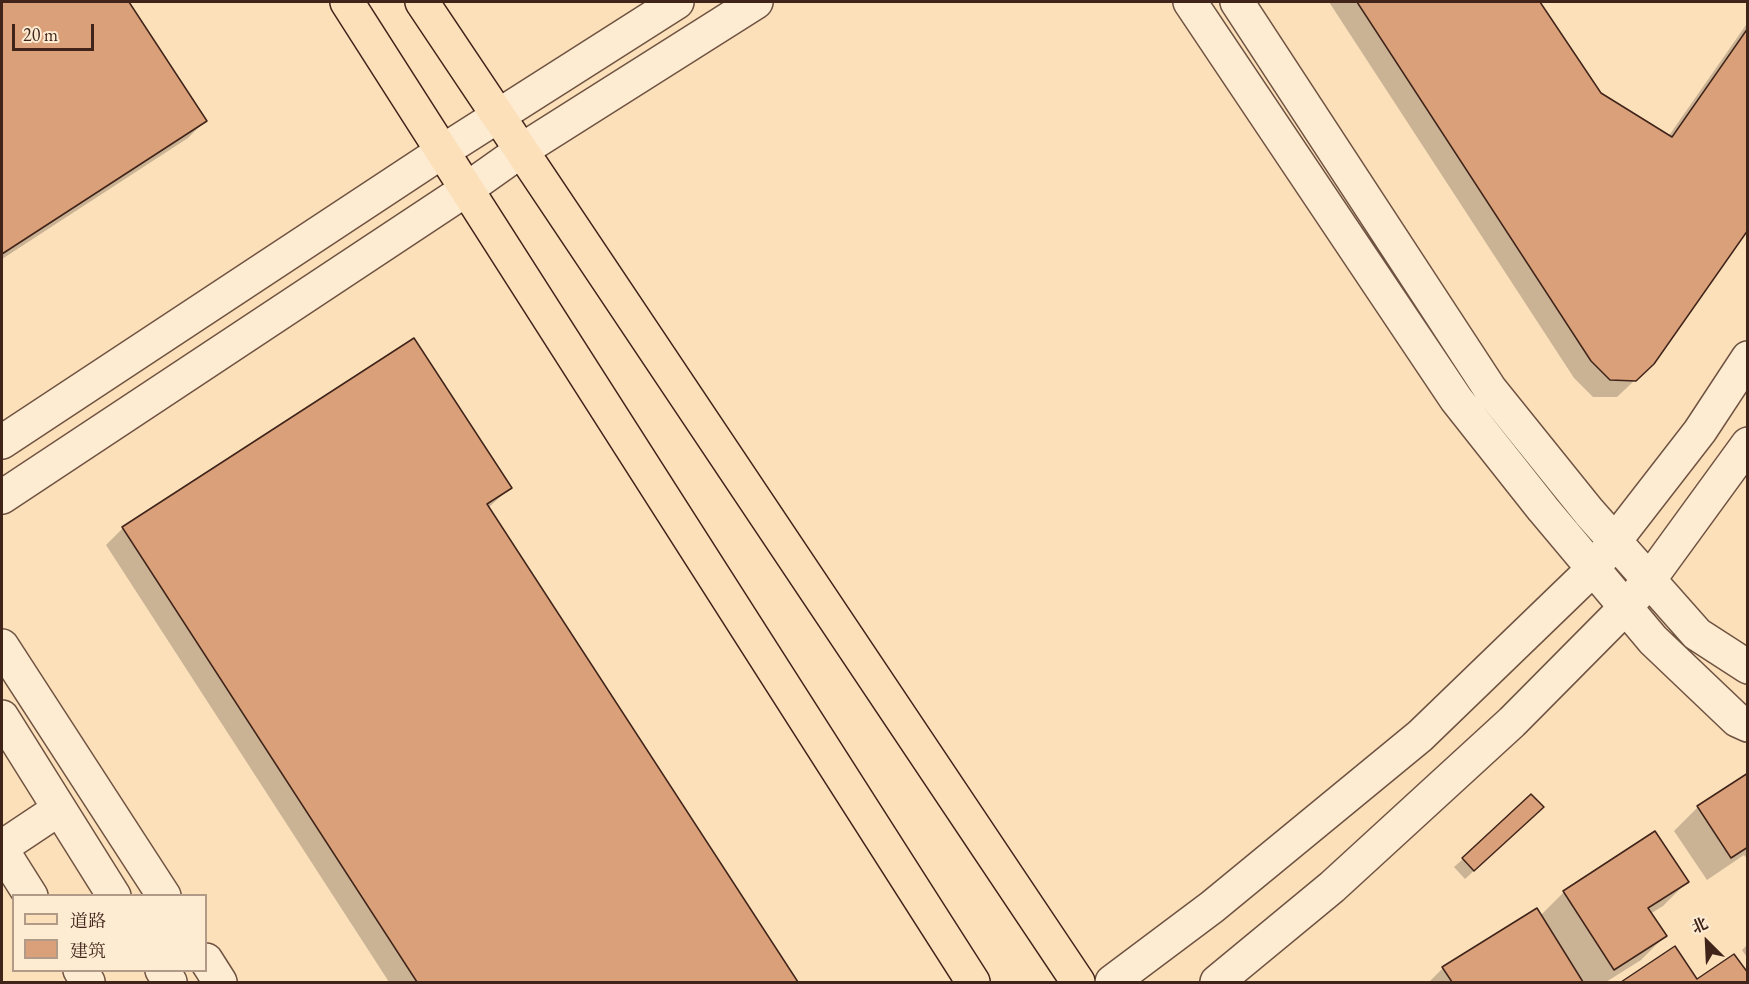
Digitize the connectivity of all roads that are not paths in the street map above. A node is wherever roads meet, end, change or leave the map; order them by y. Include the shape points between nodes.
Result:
1 (348, 2) edge
2 (422, 2) edge
3 (677, 2) edge
4 (756, 2) edge
5 (1190, 2) edge
6 (1237, 2) edge
7 (498, 115) junction
8 (522, 150) junction
9 (442, 151) junction
10 (467, 189) junction
11 (1748, 358) edge
12 (2, 442) edge
13 (1748, 444) edge
14 (2, 497) edge
15 (1615, 541) junction
16 (1593, 569) junction
17 (1649, 580) junction
18 (1626, 607) junction
19 (2, 646) edge
20 (1748, 668) edge
21 (2, 717) edge
22 (1748, 726) edge
23 (60, 809) junction
24 (2, 848) edge
25 (31, 894) edge
26 (113, 894) edge
27 (163, 894) edge
28 (207, 962) edge
29 (220, 982) edge
30 (973, 982) edge
31 (1078, 982) edge
32 (1112, 982) edge
33 (1217, 982) edge

1 - 9 main road
2 - 7 main road
3 - 7 street
4 - 8 street
5 - 16 street via 1456,399
6 - 15 street via 1490,389
7 - 8 main road
7 - 9 street
8 - 10 street
8 - 31 main road
9 - 10 main road
9 - 12 street
10 - 14 street
10 - 30 main road
11 - 15 street via 1700,431
13 - 17 street
15 - 16 street
15 - 17 street
16 - 18 street
16 - 32 street via 1420,736 1212,907
17 - 18 street
17 - 20 street via 1697,633
18 - 22 street via 1653,640
18 - 33 street via 1435,793
19 - 27 street
21 - 23 street
23 - 24 street
23 - 26 street
24 - 25 street
28 - 29 street

